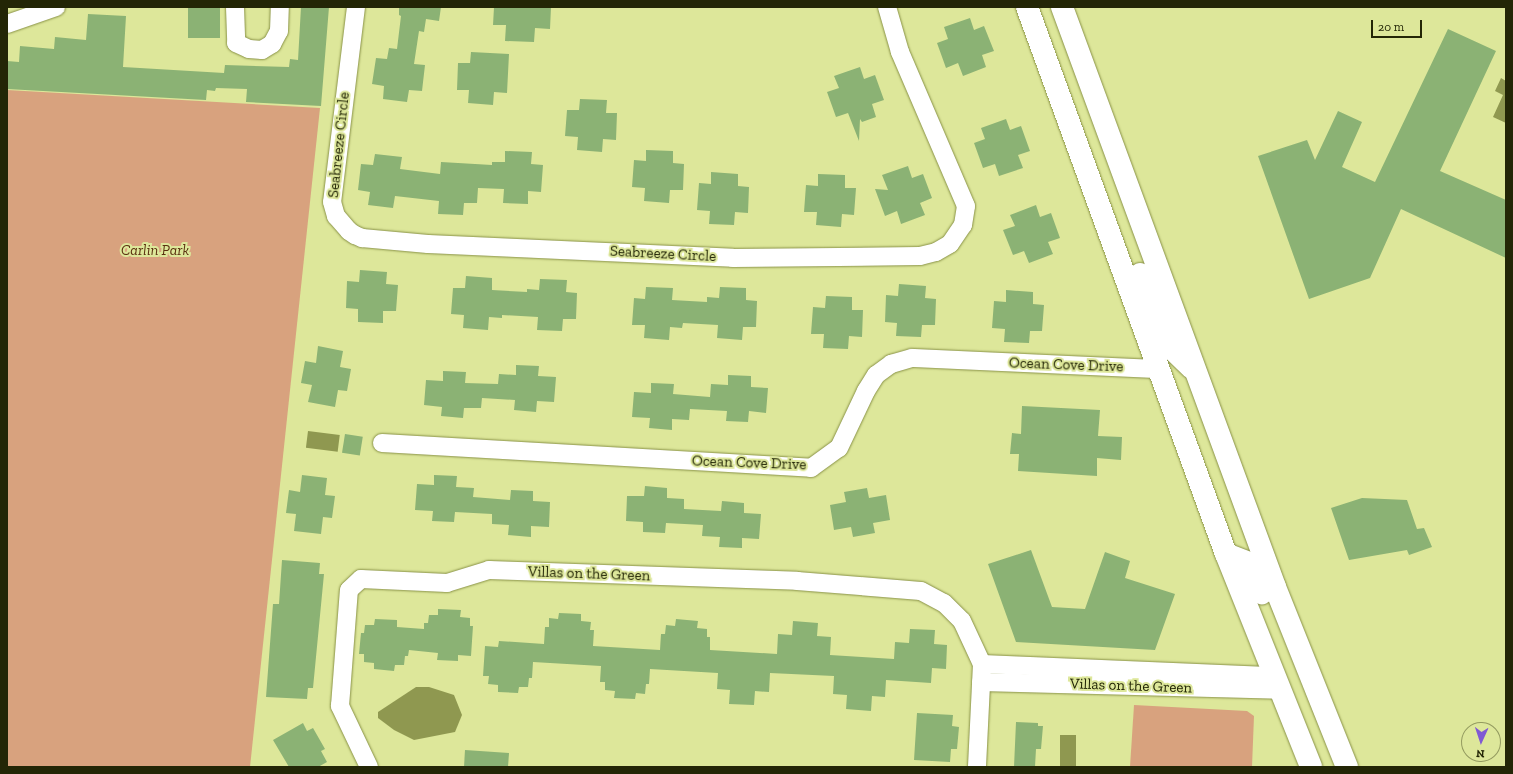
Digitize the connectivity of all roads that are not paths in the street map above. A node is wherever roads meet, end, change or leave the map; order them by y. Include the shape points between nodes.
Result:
1 (56, 7) edge
2 (235, 7) edge
3 (280, 7) edge
4 (356, 7) edge
5 (887, 7) edge
6 (1027, 7) edge
7 (1062, 7) edge
8 (7, 24) edge
9 (1069, 121) junction
10 (1158, 369) junction
11 (1196, 372) junction
12 (382, 443) dead end
13 (1226, 554) junction
14 (982, 664) junction
15 (981, 682) junction
16 (1277, 683) junction
17 (369, 767) edge
18 (977, 767) edge
19 (1311, 767) edge
20 (1335, 767) edge
21 (1347, 767) edge

1 - 8 street
2 - 3 street via 236,43 249,50 262,50 272,44 279,31
4 - 5 street, Seabreeze Circle via 332,202 336,216 348,232 362,238 428,244 733,258 920,256 936,252 950,244 963,225 966,206 900,52
6 - 9 main road
7 - 11 main road
9 - 10 main road
9 - 11 main road via 1108,191 1166,343
10 - 12 street, Ocean Cove Drive via 912,358 891,364 876,374 839,448 811,468
10 - 13 main road
11 - 21 main road via 1274,587
13 - 16 main road
13 - 20 main road via 1249,563
14 - 15 street, Villas on the Green
14 - 16 street, Villas on the Green
14 - 17 street, Villas on the Green via 962,620 944,604 921,591 797,580 489,570 447,583 361,579 348,590 340,706
15 - 16 street, Villas on the Green
15 - 18 street, Villas on the Green
16 - 19 main road

